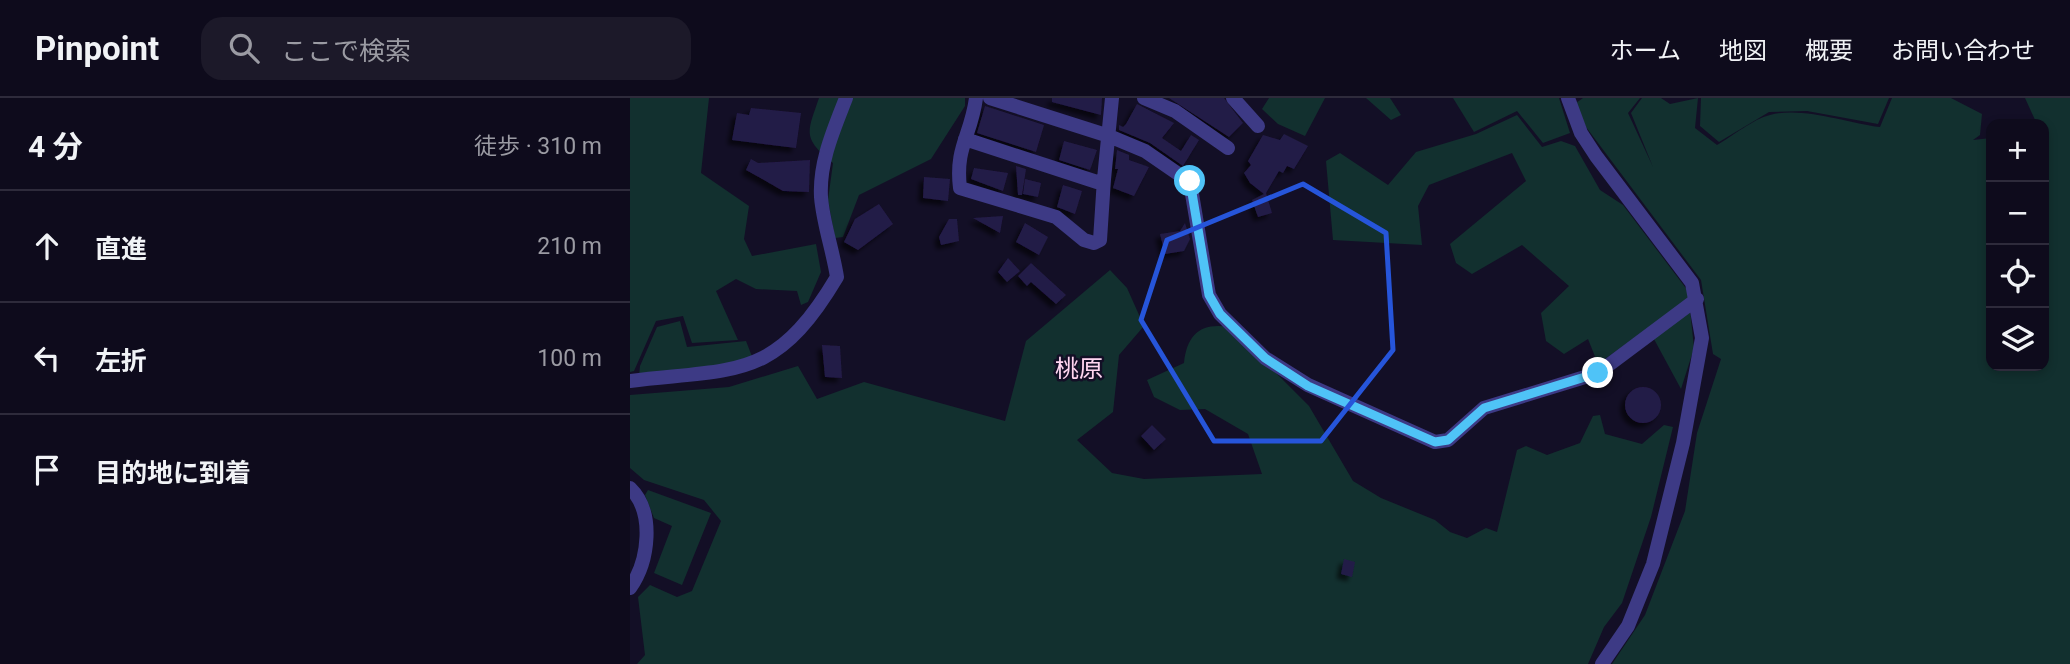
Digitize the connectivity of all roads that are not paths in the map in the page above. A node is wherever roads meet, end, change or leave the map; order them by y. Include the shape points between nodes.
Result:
1 (846, 98) edge
2 (976, 98) edge
3 (990, 98) edge
4 (1112, 98) edge
5 (1144, 98) edge
6 (1234, 98) edge
7 (1568, 98) edge
8 (1258, 126) dead end
9 (1109, 136) junction
10 (965, 139) junction
11 (1228, 148) dead end
12 (1104, 179) junction
13 (1697, 299) junction
14 (630, 381) edge
15 (630, 488) edge
16 (630, 588) edge
17 (1602, 664) edge

1 - 14 street via 822,172 821,198 837,277 823,302 780,349 764,359 729,371
2 - 10 street
3 - 9 street
4 - 9 street
5 - 11 street via 1175,111
6 - 8 street
7 - 13 street via 1581,133 1685,272
9 - 12 street
9 - 13 street via 1145,151 1190,181 1209,295 1220,314 1265,358 1308,386 1435,442 1448,440 1484,408 1598,373
10 - 12 street via 1097,182
10 - 12 street via 958,165 960,188 1056,217 1094,243 1100,240
13 - 17 street via 1702,338 1683,443 1653,564 1628,626
15 - 16 street via 640,497 646,552 641,572

